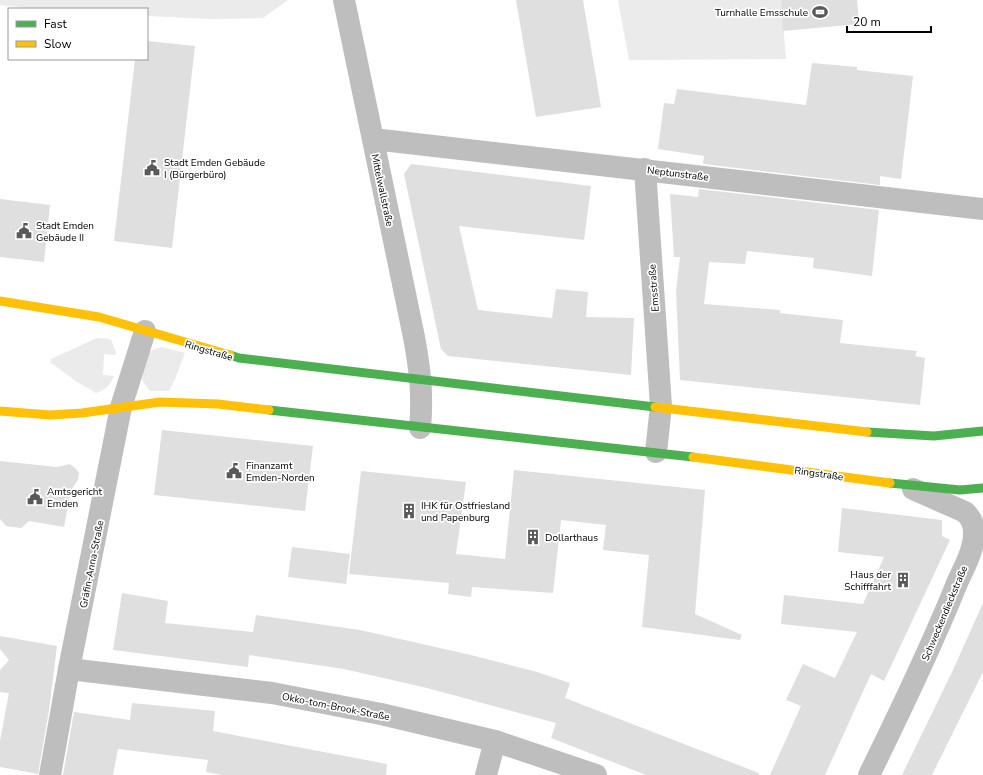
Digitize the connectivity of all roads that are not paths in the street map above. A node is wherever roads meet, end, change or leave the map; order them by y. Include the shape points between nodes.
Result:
1 (344, 0) edge
2 (373, 139) junction
3 (645, 170) junction
4 (983, 209) edge
5 (0, 301) edge
6 (145, 331) junction
7 (422, 380) junction
8 (661, 406) junction
9 (121, 407) junction
10 (0, 411) edge
11 (420, 428) junction
12 (983, 431) edge
13 (656, 452) junction
14 (902, 485) junction
15 (983, 488) edge
16 (69, 669) junction
17 (495, 740) junction
18 (50, 775) edge
19 (486, 775) edge
20 (596, 775) edge
21 (869, 775) edge

1 - 2 street, Mittelwallstraße
2 - 3 street, Neptunstraße
2 - 7 street, Mittelwallstraße
3 - 4 street, Neptunstraße
3 - 8 street, Emsstraße
5 - 6 street, Ringstraße via 99,318
6 - 7 street, Ringstraße via 239,358
6 - 9 street, Gräfin-Anna-Straße
7 - 8 street, Ringstraße
7 - 11 street
8 - 12 street, Ringstraße via 886,434 934,436
8 - 13 street
9 - 10 street, Ringstraße via 50,415
9 - 11 street, Ringstraße via 173,401 218,404
9 - 16 street, Gräfin-Anna-Straße
11 - 13 street, Ringstraße
13 - 14 street, Ringstraße
14 - 15 street, Ringstraße via 960,490
14 - 21 street, Schweckendieckstraße via 966,512 974,532 971,550 918,674
16 - 17 street, Okko-tom-Brook-Straße via 272,693
16 - 18 street, Gräfin-Anna-Straße
17 - 19 street
17 - 20 street, Okko-tom-Brook-Straße

